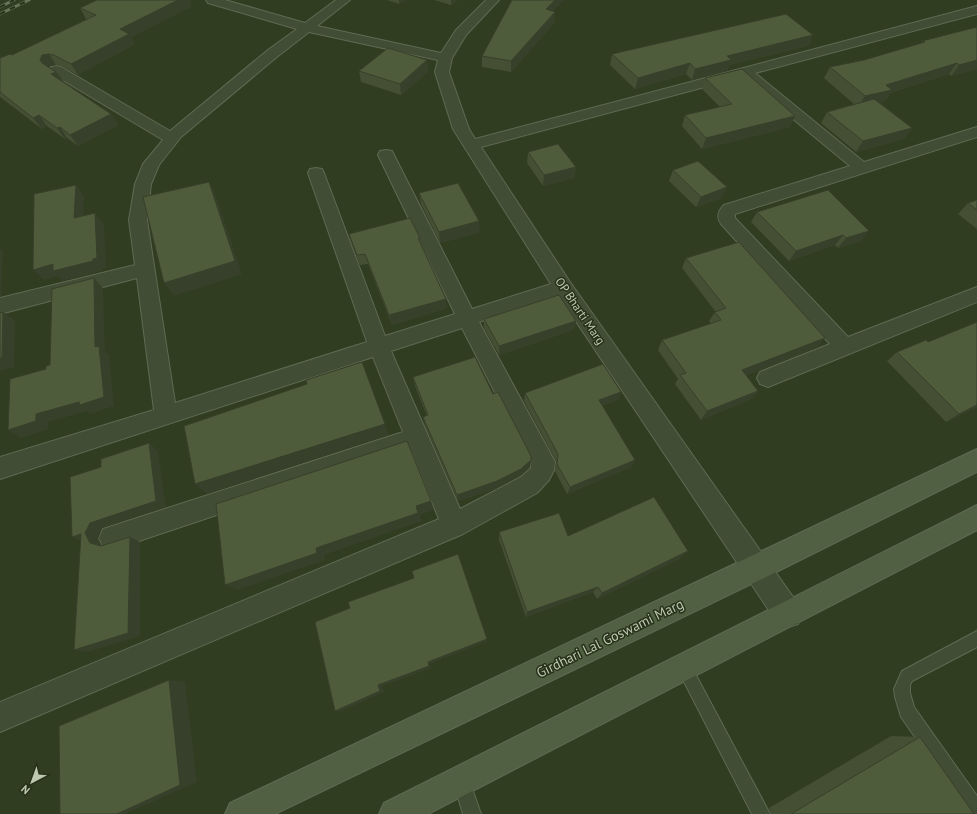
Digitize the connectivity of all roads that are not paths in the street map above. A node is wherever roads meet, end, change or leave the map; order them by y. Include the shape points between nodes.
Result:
1 (212, 0) edge
2 (344, 0) edge
3 (493, 0) edge
4 (974, 13) edge
5 (307, 28) junction
6 (445, 58) junction
7 (56, 70) edge
8 (745, 72) junction
9 (977, 132) edge
10 (172, 139) junction
11 (470, 145) junction
12 (386, 155) dead end
13 (862, 168) junction
14 (316, 173) dead end
15 (145, 269) junction
16 (563, 287) junction
17 (977, 294) edge
18 (0, 306) edge
19 (467, 318) junction
20 (379, 347) junction
21 (845, 347) junction
22 (768, 378) dead end
23 (166, 416) junction
24 (418, 437) junction
25 (977, 460) edge
26 (0, 468) edge
27 (977, 517) edge
28 (454, 525) junction
29 (112, 538) dead end
30 (757, 568) junction
31 (788, 614) junction
32 (977, 639) edge
33 (684, 667) junction
34 (0, 717) edge
35 (461, 780) junction
36 (977, 811) edge
37 (241, 814) edge
38 (395, 814) edge
39 (472, 814) edge
40 (761, 814) edge

1 - 5 street
2 - 5 street
3 - 6 street, OP Bharti Marg via 461,33
4 - 8 street
5 - 6 street
5 - 10 street via 261,63
6 - 11 street, OP Bharti Marg via 442,72 461,129
7 - 10 street
8 - 11 street
8 - 13 street
9 - 13 street
10 - 15 street via 151,164 143,184 138,220
11 - 16 street, OP Bharti Marg
12 - 19 street
13 - 21 street via 730,208 726,216
14 - 20 street
15 - 18 street
15 - 23 street
16 - 19 street
16 - 30 street, OP Bharti Marg
17 - 21 street
19 - 20 street
19 - 28 street via 543,462 543,471 529,485
20 - 23 street
20 - 24 street
21 - 22 street
23 - 26 street
24 - 28 street
24 - 29 street
25 - 30 main road, Girdhari Lal Goswami Marg
27 - 31 main road
28 - 34 street
30 - 31 street, OP Bharti Marg
30 - 37 main road, Girdhari Lal Goswami Marg
31 - 33 main road
32 - 36 lane via 907,676 902,684 902,695 907,711
33 - 35 main road
33 - 40 lane
35 - 38 main road
35 - 39 lane

